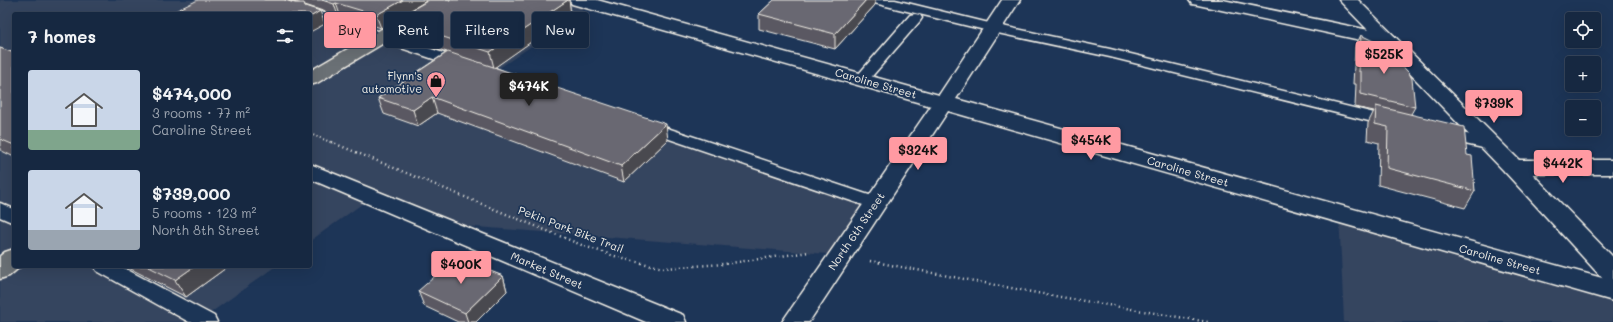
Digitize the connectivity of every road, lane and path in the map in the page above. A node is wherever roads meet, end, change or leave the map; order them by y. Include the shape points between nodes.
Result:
1 (272, 0) edge
2 (443, 0) edge
3 (578, 0) edge
4 (879, 0) edge
5 (1011, 0) edge
6 (1198, 0) edge
7 (1348, 0) edge
8 (309, 12) edge
9 (312, 13) edge
10 (915, 18) dead end
11 (993, 28) junction
12 (382, 36) junction
13 (1388, 40) junction
14 (477, 70) edge
15 (312, 78) edge
16 (862, 79) junction
17 (944, 102) junction
18 (633, 122) edge
19 (1406, 125) edge
20 (1430, 130) edge
21 (312, 135) edge
22 (1492, 145) junction
23 (1513, 167) junction
24 (1613, 167) edge
25 (312, 172) edge
26 (875, 202) junction
27 (0, 209) edge
28 (12, 216) edge
29 (12, 255) edge
30 (840, 255) junction
31 (12, 256) edge
32 (12, 257) edge
33 (0, 258) edge
34 (0, 263) edge
35 (108, 268) edge
36 (0, 270) edge
37 (1613, 273) edge
38 (1613, 291) edge
39 (207, 322) edge
40 (673, 322) edge
41 (795, 322) edge
42 (1208, 322) edge

1 - 8 lane
2 - 12 main road
3 - 16 street, Caroline Street
4 - 11 lane
5 - 11 street, North 6th Street
6 - 13 street
7 - 13 street
9 - 12 lane
10 - 16 lane
11 - 17 street, North 6th Street
11 - 19 lane via 1110,53
12 - 14 lane
12 - 15 main road
13 - 22 street
16 - 17 street, Caroline Street
17 - 26 street, North 6th Street
17 - 38 street, Caroline Street
18 - 26 lane
20 - 22 lane
21 - 30 path, Pekin Park Bike Trail via 584,246 631,261 664,268 680,268 800,252
22 - 23 street
23 - 24 street
23 - 37 street
25 - 40 street, Market Street
26 - 30 street, North 6th Street
27 - 28 lane
29 - 33 main road
30 - 41 street, North 6th Street
30 - 42 path, Pekin Park Bike Trail via 1037,293
31 - 34 main road
32 - 36 main road
35 - 39 lane

